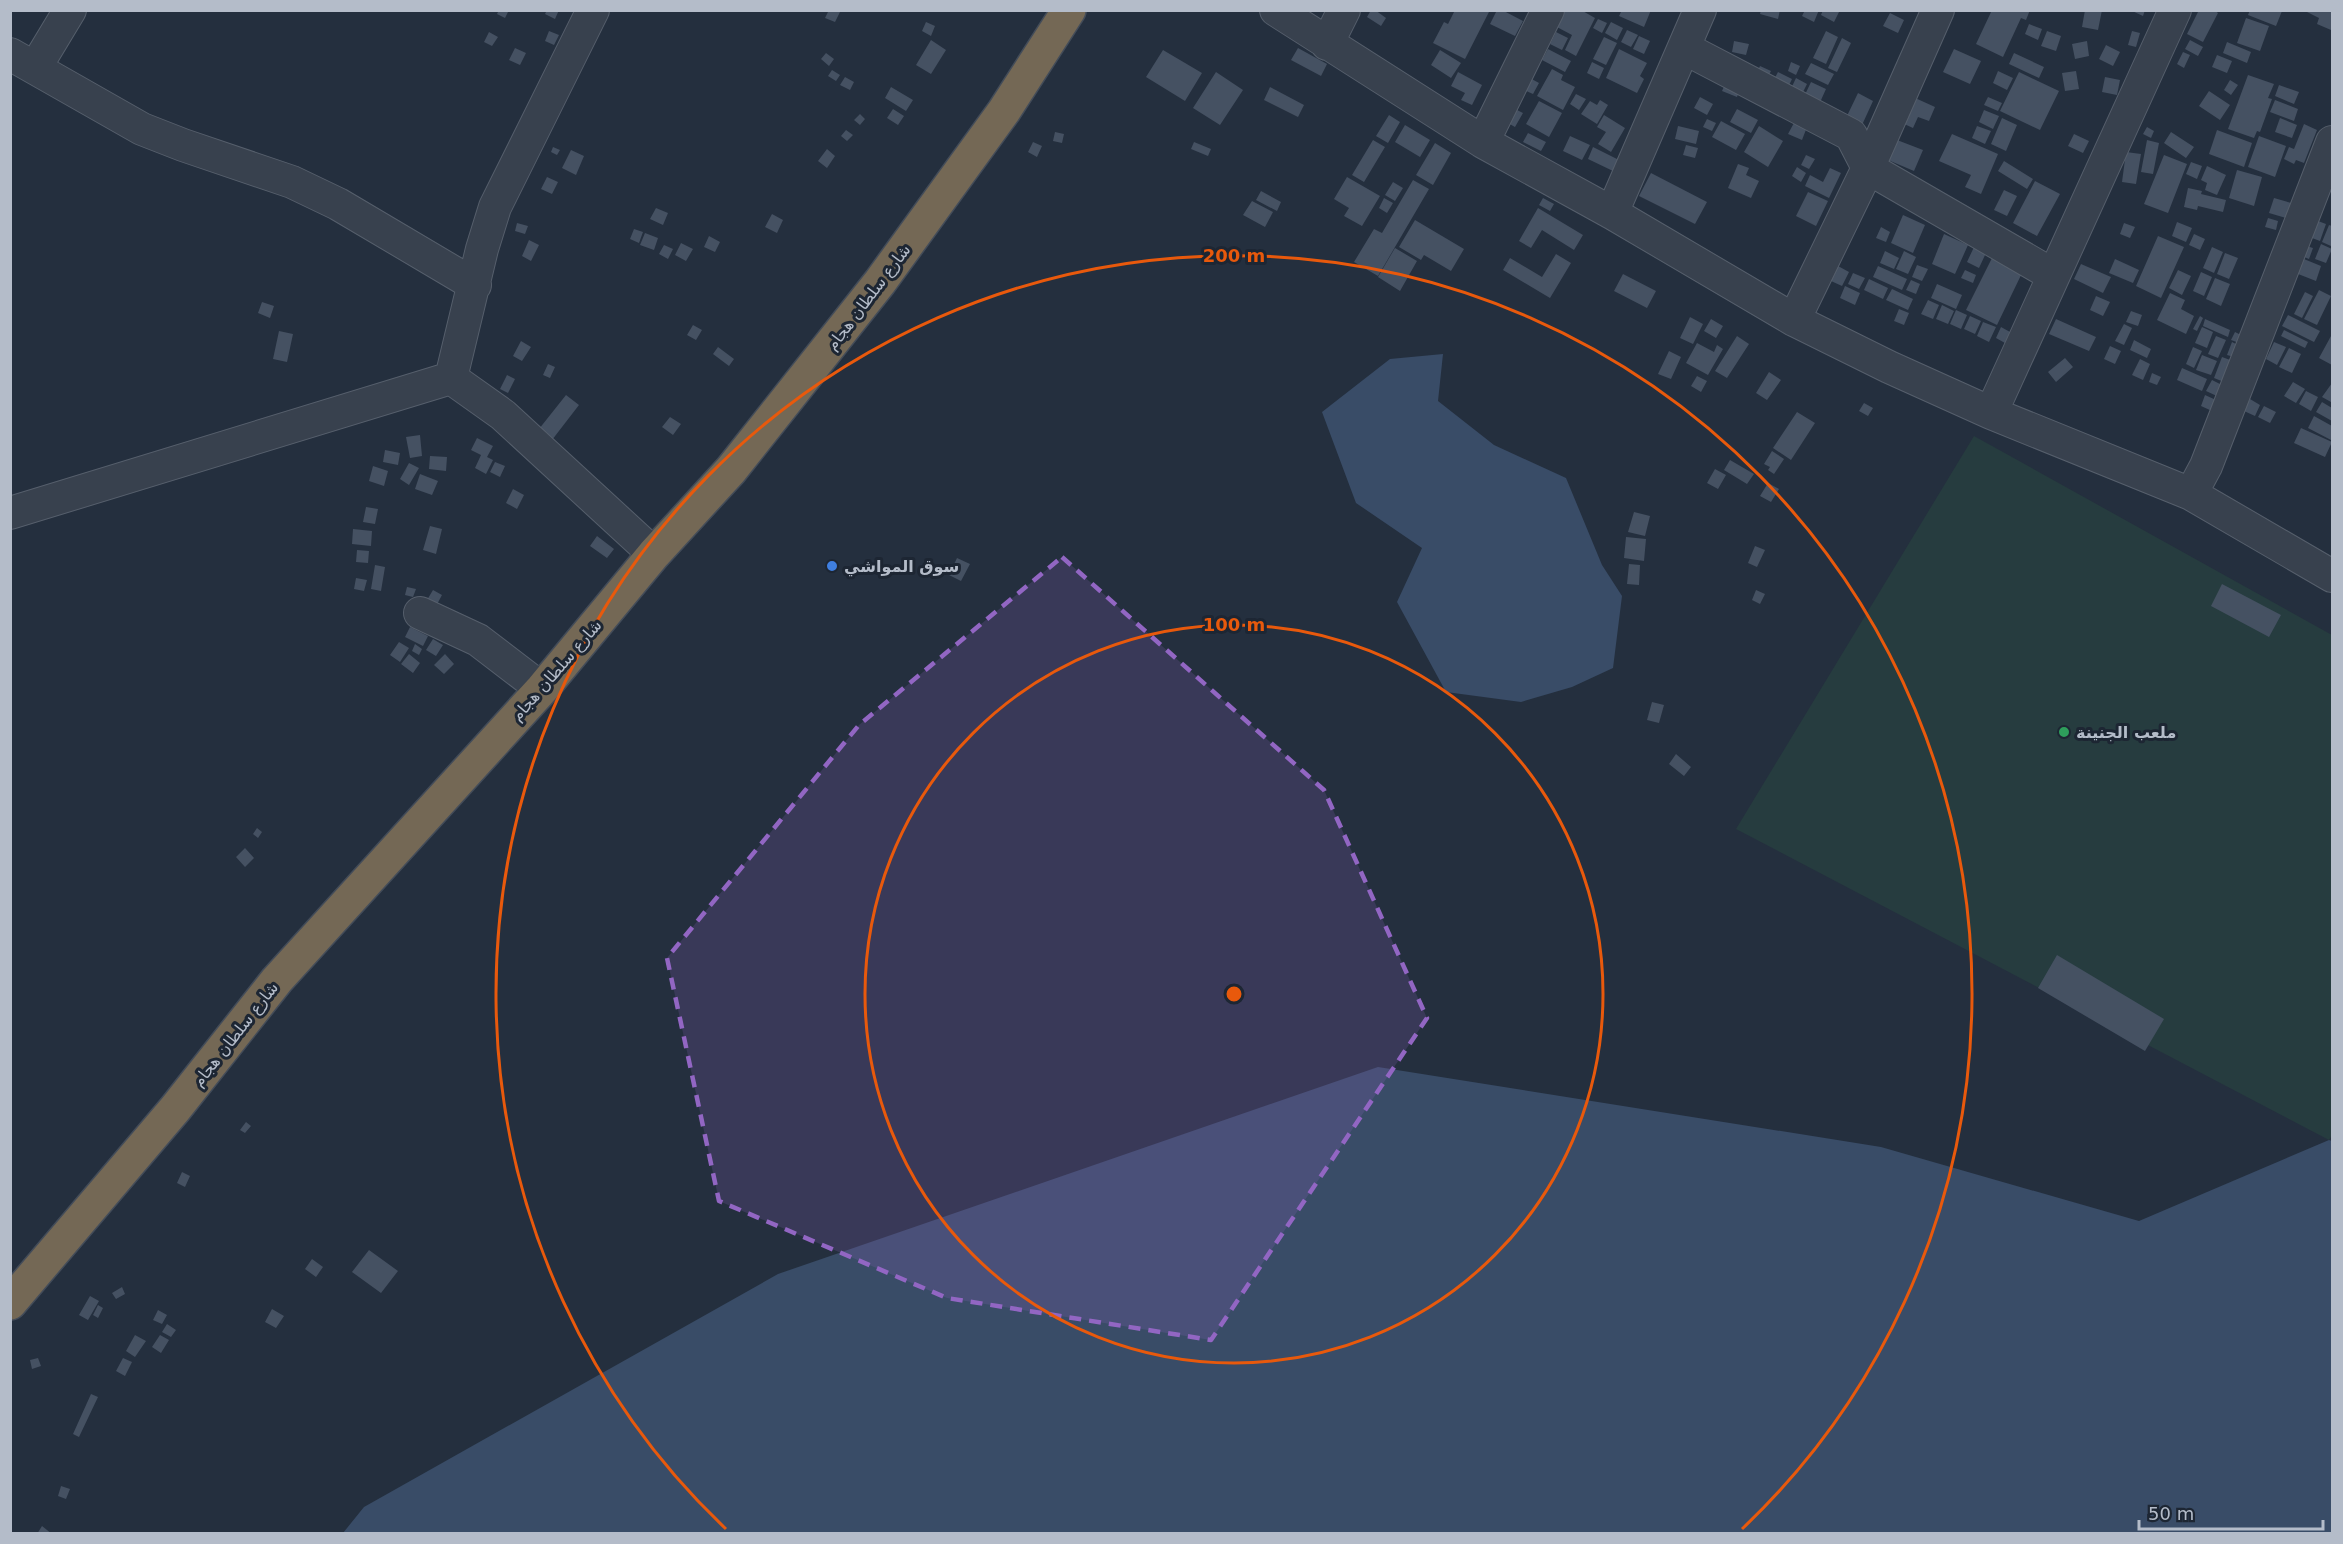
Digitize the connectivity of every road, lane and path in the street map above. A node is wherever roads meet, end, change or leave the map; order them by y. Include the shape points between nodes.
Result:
1 (70, 10) edge
2 (593, 10) edge
3 (1069, 10) edge
4 (1276, 10) edge
5 (1344, 10) edge
6 (1548, 10) edge
7 (1701, 10) edge
8 (1938, 10) edge
9 (2175, 10) edge
10 (1328, 44) junction
11 (1686, 49) junction
12 (23, 61) edge
13 (1483, 142) junction
14 (2332, 142) edge
15 (1868, 168) junction
16 (1612, 213) junction
17 (2053, 275) junction
18 (475, 285) junction
19 (1794, 320) junction
20 (451, 378) junction
21 (1991, 413) junction
22 (2191, 494) junction
23 (10, 513) edge
24 (654, 554) junction
25 (2330, 569) edge
26 (420, 613) dead end
27 (542, 689) junction
28 (10, 1303) edge

1 - 12 street
2 - 18 street via 495,207
3 - 24 highway, شارع سلطان هجام via 1004,111 880,282 731,470
4 - 10 street
5 - 10 street
6 - 13 street
7 - 11 street
8 - 15 street
9 - 17 street
10 - 13 street
11 - 15 street via 1851,135
11 - 16 street
12 - 18 street via 142,129 292,182 338,204
13 - 16 street
14 - 22 street via 2206,466
15 - 17 street
15 - 19 street
16 - 19 street
17 - 21 street
18 - 20 street
19 - 21 street
20 - 23 street
20 - 24 street via 503,415
21 - 22 street
22 - 25 street
24 - 27 highway, شارع سلطان هجام
26 - 27 street via 478,640
27 - 28 highway, شارع سلطان هجام via 277,980 175,1109

